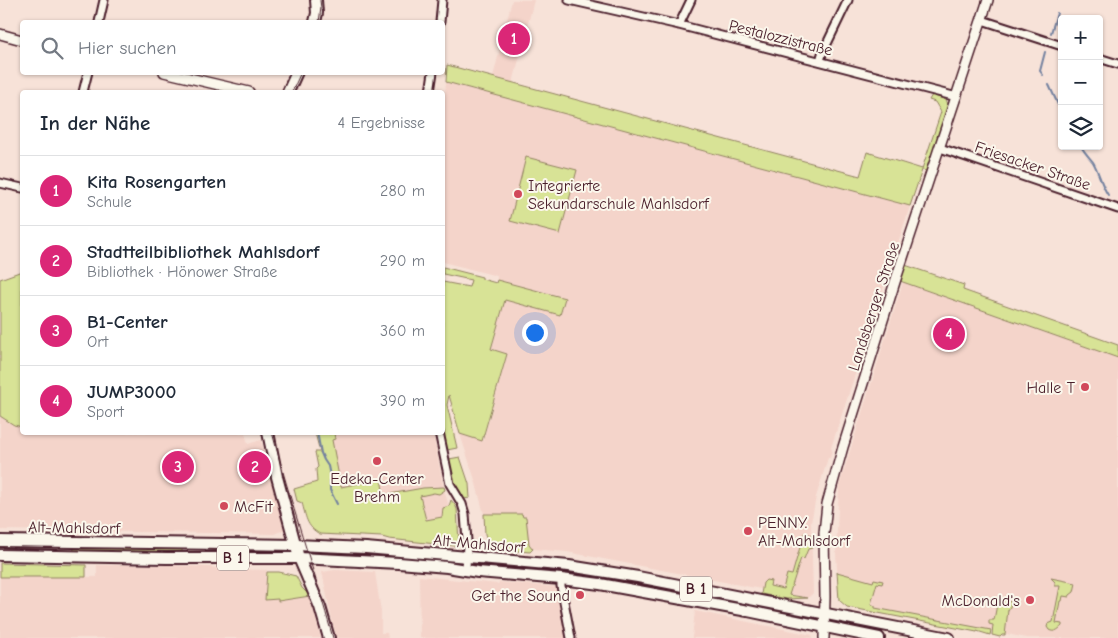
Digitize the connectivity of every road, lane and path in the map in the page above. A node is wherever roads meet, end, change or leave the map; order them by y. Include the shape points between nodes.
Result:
1 (104, 0) edge
2 (316, 0) edge
3 (442, 0) edge
4 (569, 0) edge
5 (692, 0) edge
6 (848, 0) edge
7 (988, 0) edge
8 (591, 3) edge
9 (99, 20) edge
10 (315, 20) edge
11 (440, 20) edge
12 (982, 20) junction
13 (679, 25) junction
14 (0, 34) edge
15 (20, 39) edge
16 (1058, 45) edge
17 (1103, 59) edge
18 (820, 61) junction
19 (1118, 64) edge
20 (87, 75) edge
21 (177, 75) edge
22 (296, 75) edge
23 (433, 75) edge
24 (84, 90) edge
25 (241, 90) edge
26 (289, 90) edge
27 (430, 90) edge
28 (957, 97) junction
29 (940, 148) junction
30 (0, 183) edge
31 (20, 188) edge
32 (1118, 209) edge
33 (269, 435) edge
34 (441, 435) edge
35 (0, 541) edge
36 (296, 545) junction
37 (0, 555) edge
38 (299, 558) junction
39 (467, 558) junction
40 (466, 570) junction
41 (561, 579) junction
42 (825, 614) junction
43 (824, 627) junction
44 (329, 638) edge
45 (570, 638) edge
46 (824, 638) edge
47 (879, 638) edge
48 (949, 638) edge

1 - 9 street
2 - 10 main road
3 - 11 street
4 - 8 street, Pestalozzistraße
5 - 13 street
6 - 18 street
7 - 12 street, Landsberger Straße
8 - 13 street, Pestalozzistraße
12 - 16 street
12 - 28 street, Landsberger Straße
13 - 18 street, Pestalozzistraße
14 - 15 street
17 - 19 street
18 - 28 street, Pestalozzistraße
20 - 24 street
21 - 25 street
22 - 26 main road
23 - 27 street
28 - 29 street, Landsberger Straße
29 - 32 street, Friesacker Straße
29 - 42 street, Landsberger Straße via 827,504
30 - 31 street
33 - 36 main road
34 - 39 street via 450,484 465,514
35 - 36 main road, Alt-Mahlsdorf / B 1
36 - 38 main road
36 - 39 main road, Alt-Mahlsdorf / B 1 via 384,549
37 - 38 main road, Alt-Mahlsdorf / B 1
38 - 40 main road, Alt-Mahlsdorf / B 1
38 - 44 main road
39 - 40 street
39 - 42 main road, Alt-Mahlsdorf / B 1 via 638,577
40 - 41 main road, Alt-Mahlsdorf / B 1
41 - 43 main road, Alt-Mahlsdorf / B 1
41 - 45 street
42 - 43 street, Landsberger Straße
42 - 48 main road, Alt-Mahlsdorf / B 1
43 - 46 street, Landsberger Straße
43 - 47 main road, Alt-Mahlsdorf / B 1

